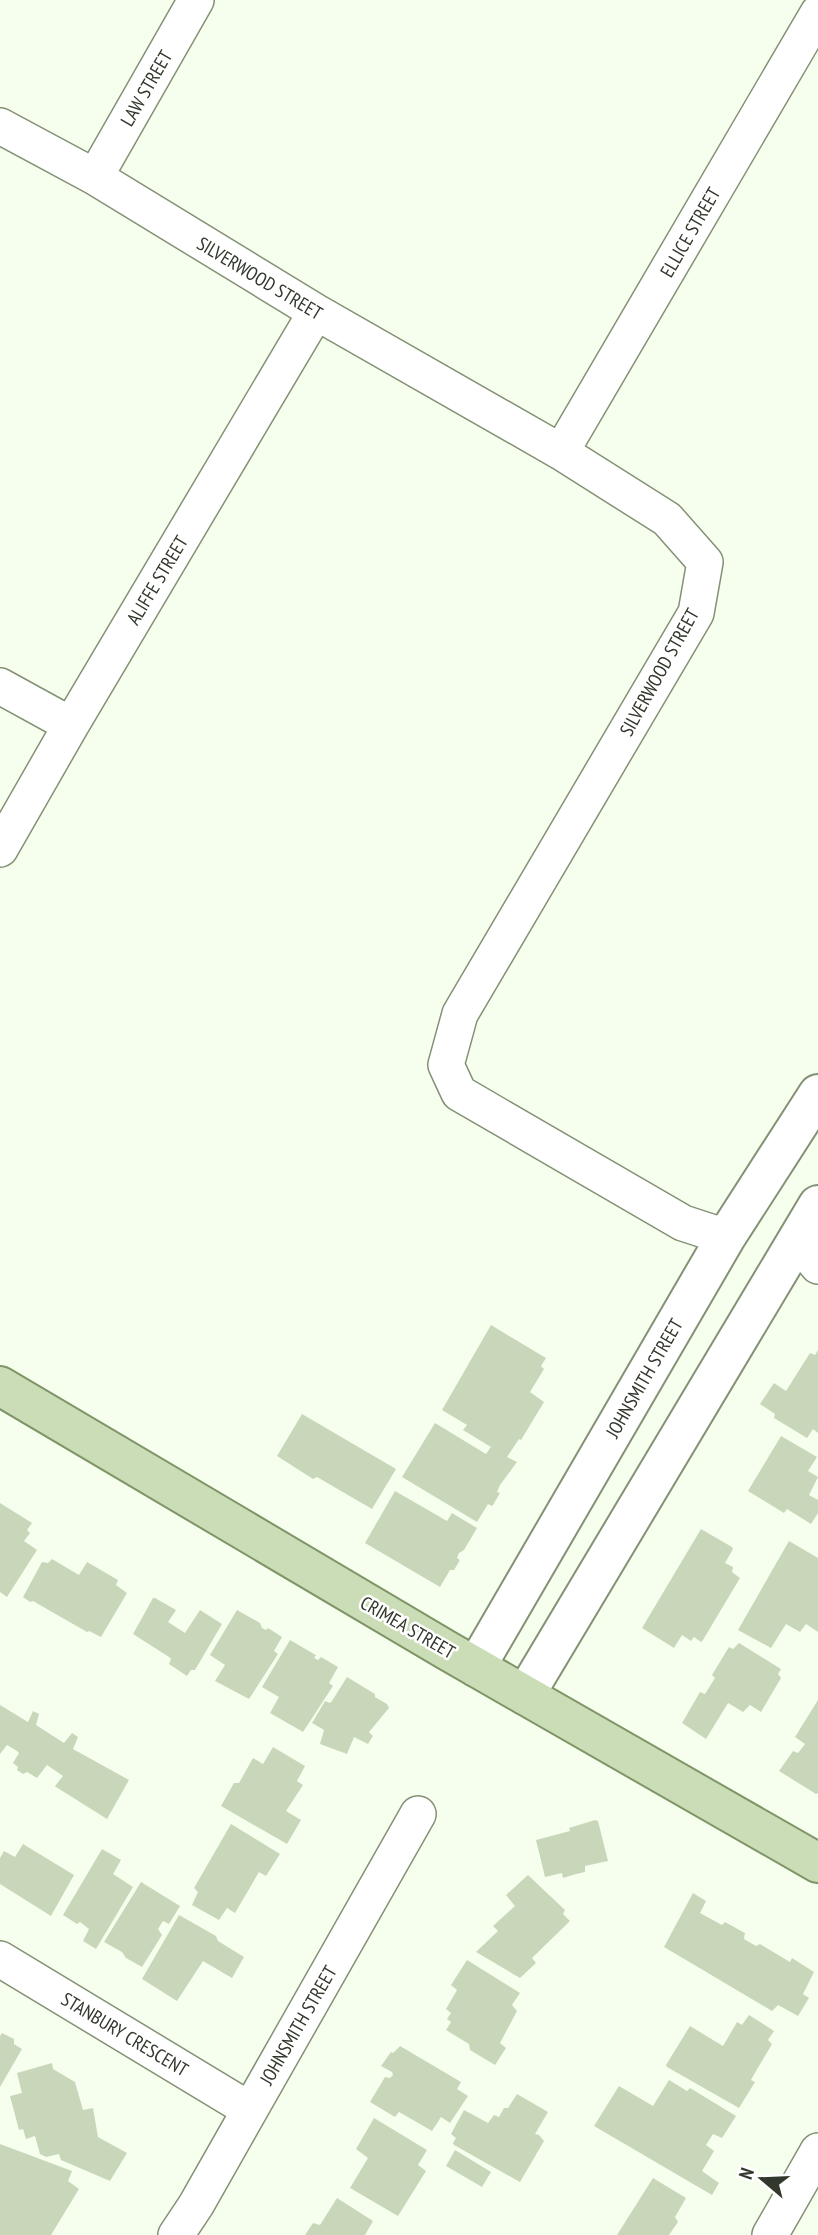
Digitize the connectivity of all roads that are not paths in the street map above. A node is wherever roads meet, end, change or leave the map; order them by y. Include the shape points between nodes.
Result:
1 (196, 0) edge
2 (818, 13) edge
3 (0, 126) edge
4 (95, 177) junction
5 (316, 312) junction
6 (561, 452) junction
7 (0, 686) edge
8 (71, 725) junction
9 (0, 849) edge
10 (818, 1094) edge
11 (818, 1205) edge
12 (726, 1237) junction
13 (807, 1254) edge
14 (0, 1386) edge
15 (476, 1667) junction
16 (525, 1695) junction
17 (418, 1814) dead end
18 (818, 1863) edge
19 (0, 1959) edge
20 (250, 2110) junction
21 (818, 2151) edge
22 (176, 2235) edge
23 (770, 2235) edge

1 - 4 street, LAW STREET
2 - 6 street, ELLICE STREET
3 - 4 street, SILVERWOOD STREET
4 - 5 street, SILVERWOOD STREET
5 - 6 street, SILVERWOOD STREET
5 - 8 street, ALIFFE STREET
6 - 12 street, SILVERWOOD STREET via 667,519 705,562 701,587 696,613 460,1014 446,1065 459,1093 683,1223
7 - 8 street
8 - 9 street, ALIFFE STREET
10 - 12 street, JOHNSMITH STREET
11 - 13 street
12 - 15 street, JOHNSMITH STREET
13 - 16 street
14 - 15 main road, CRIMEA STREET
15 - 16 main road, CRIMEA STREET
16 - 18 main road, CRIMEA STREET
17 - 20 street, JOHNSMITH STREET
19 - 20 street, STANBURY CRESCENT
20 - 22 street, JOHNSMITH STREET
21 - 23 street

